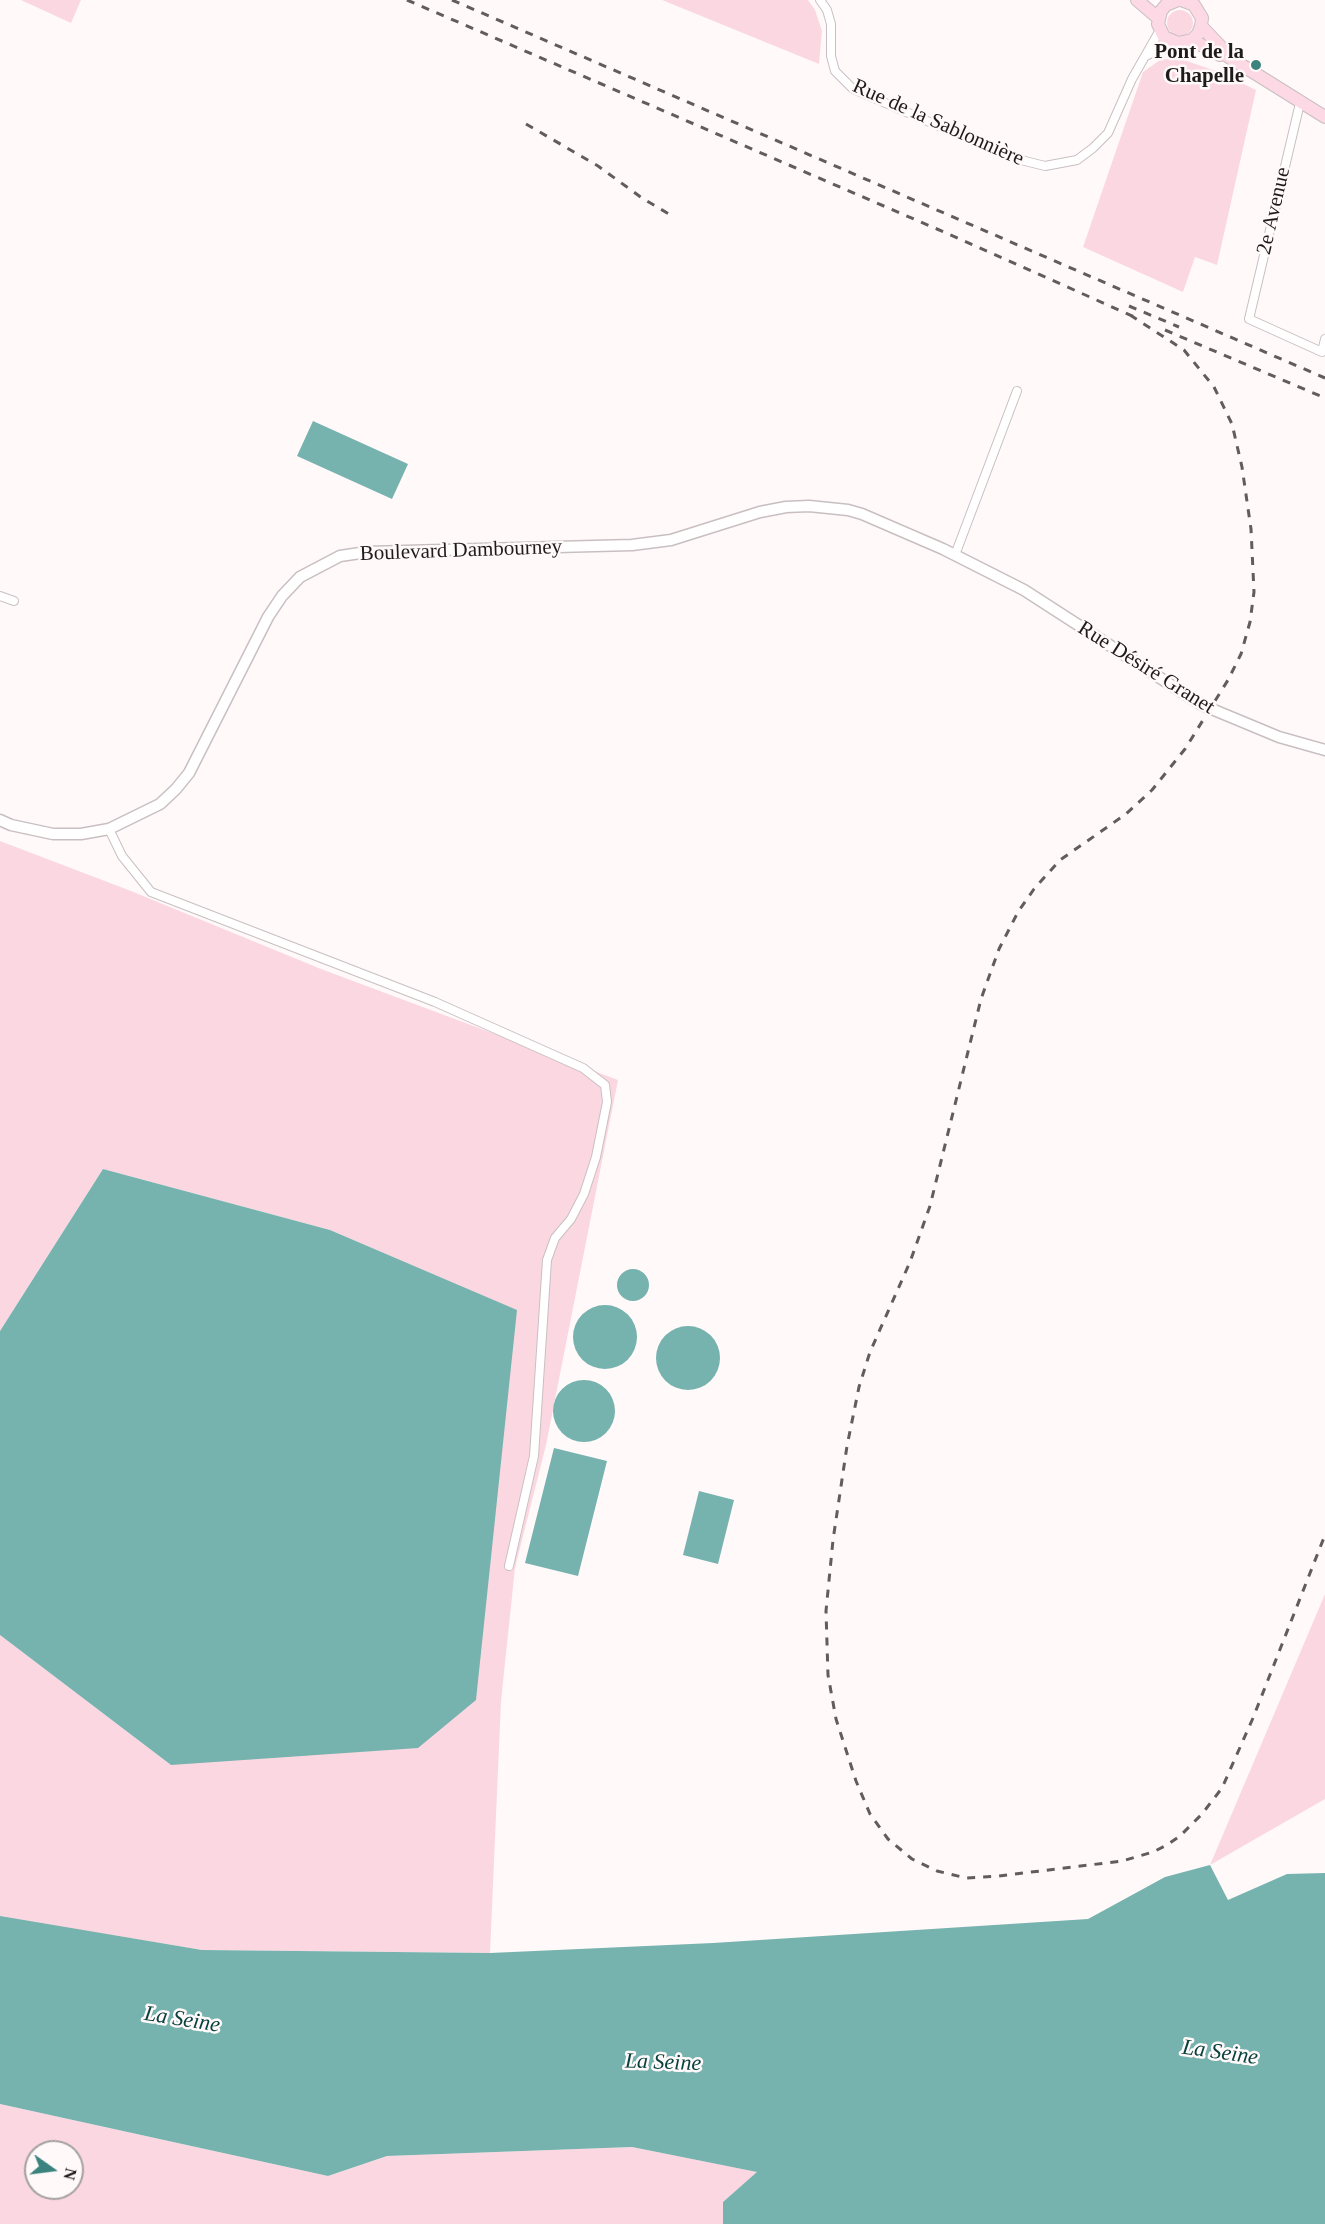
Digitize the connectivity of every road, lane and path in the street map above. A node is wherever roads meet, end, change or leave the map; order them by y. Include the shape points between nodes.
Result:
1 (820, 0) edge
2 (1137, 0) edge
3 (1170, 1) edge
4 (1196, 3) edge
5 (1159, 24) junction
6 (1202, 26) junction
7 (1192, 40) junction
8 (1172, 42) junction
9 (1224, 54) junction
10 (1146, 56) junction
11 (1300, 103) junction
12 (1325, 117) edge
13 (1325, 339) edge
14 (1017, 392) dead end
15 (955, 555) junction
16 (0, 596) edge
17 (1039, 600) joint
18 (14, 601) dead end
19 (1325, 750) edge
20 (0, 820) edge
21 (109, 829) junction
22 (509, 1566) dead end

1 - 10 street, Rue de la Sablonnière via 831,24 835,71 853,89 1037,165 1077,160 1093,148 1108,133
2 - 5 main road
3 - 4 main road
3 - 5 main road
4 - 6 main road
5 - 8 main road via 1164,37
5 - 10 street
6 - 7 main road
6 - 9 main road
7 - 8 main road
7 - 9 main road
8 - 10 street
9 - 11 main road
11 - 12 main road
11 - 13 street, 2e Avenue via 1249,319 1322,352
14 - 15 street
15 - 17 street, Boulevard Dambourney
15 - 21 street, Boulevard Dambourney via 862,514 809,506 760,512 671,540 632,545 340,556 300,577 282,596 189,773 176,789 160,804
16 - 18 street
17 - 19 street, Rue Désiré Granet via 1202,705 1279,738
20 - 21 street, Boulevard Dambourney via 53,834
21 - 22 street via 122,856 151,892 435,1002 583,1068 605,1085 607,1102 584,1194 555,1238 547,1260 534,1456

